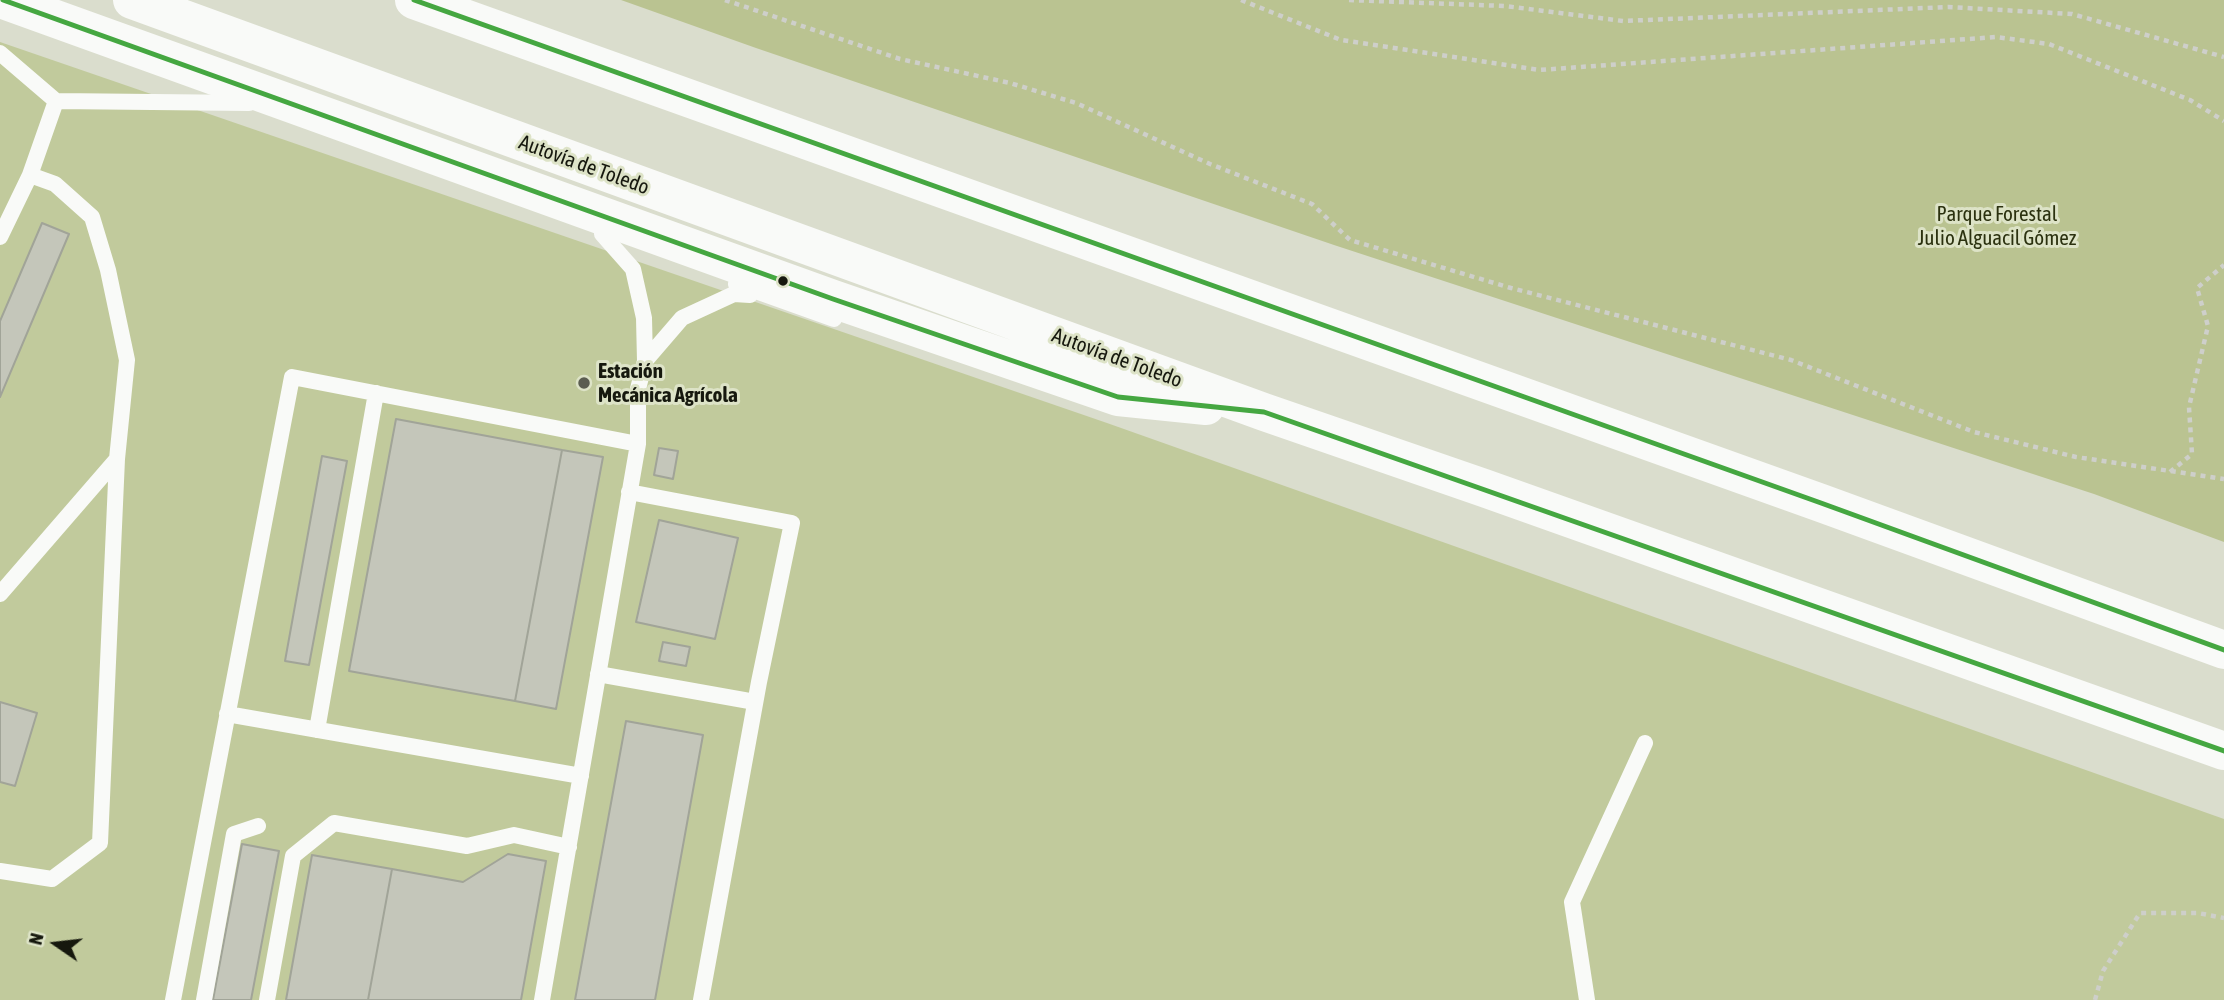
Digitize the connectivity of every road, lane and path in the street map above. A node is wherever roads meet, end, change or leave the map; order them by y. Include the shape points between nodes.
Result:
1 (3, 0) edge
2 (132, 0) edge
3 (414, 0) edge
4 (725, 0) edge
5 (1241, 0) edge
6 (1349, 0) edge
7 (0, 53) edge
8 (2224, 57) edge
9 (56, 101) junction
10 (290, 104) junction
11 (2224, 121) edge
12 (30, 175) junction
13 (0, 237) edge
14 (628, 243) dead end
15 (2224, 265) edge
16 (717, 277) dead end
17 (768, 296) junction
18 (852, 324) dead end
19 (902, 339) dead end
20 (986, 350) junction
21 (645, 361) junction
22 (376, 393) junction
23 (1264, 412) junction
24 (638, 444) junction
25 (117, 459) junction
26 (2170, 472) junction
27 (2224, 480) edge
28 (629, 492) junction
29 (0, 594) edge
30 (2224, 650) edge
31 (598, 674) junction
32 (755, 702) junction
33 (227, 714) junction
34 (317, 730) junction
35 (1645, 743) dead end
36 (2224, 751) edge
37 (581, 776) junction
38 (258, 826) dead end
39 (569, 847) junction
40 (0, 870) edge
41 (2224, 918) edge
42 (173, 1000) edge
43 (204, 1000) edge
44 (267, 1000) edge
45 (542, 1000) edge
46 (701, 1000) edge
47 (1587, 1000) edge
48 (2095, 1000) edge

1 - 10 highway
2 - 23 highway, Autovía de Toledo
3 - 30 highway
4 - 26 path via 900,59 1076,103 1312,204 1350,240 1511,288 1791,360 1974,432 2076,457
5 - 11 path via 1341,40 1539,70 1996,37 2049,44 2190,100
6 - 8 path via 1505,6 1623,21 1948,7 2072,14
7 - 9 lane
9 - 10 lane
9 - 12 lane
10 - 20 highway via 367,141
12 - 13 lane
12 - 25 lane via 55,184 92,217 127,360
14 - 21 lane via 596,231 633,269 644,318
15 - 26 path via 2197,288 2208,326 2189,407 2192,454
16 - 17 lane
17 - 18 lane
17 - 21 lane via 734,293 682,318
19 - 20 lane via 939,351
20 - 23 highway via 1118,397
21 - 24 lane via 638,389
22 - 24 lane
22 - 33 lane via 292,377
22 - 34 lane
23 - 36 highway, Autovía de Toledo
24 - 28 lane
25 - 29 lane
25 - 40 lane via 100,843 52,878
26 - 27 path
28 - 31 lane
28 - 32 lane via 792,523
31 - 32 lane
31 - 37 lane
32 - 46 lane
33 - 34 lane
33 - 42 lane
34 - 37 lane
35 - 47 lane via 1572,902
37 - 39 lane
38 - 43 lane via 234,834
39 - 44 lane via 514,835 467,846 334,823 293,856
39 - 45 lane
41 - 48 path via 2140,913 2103,971

